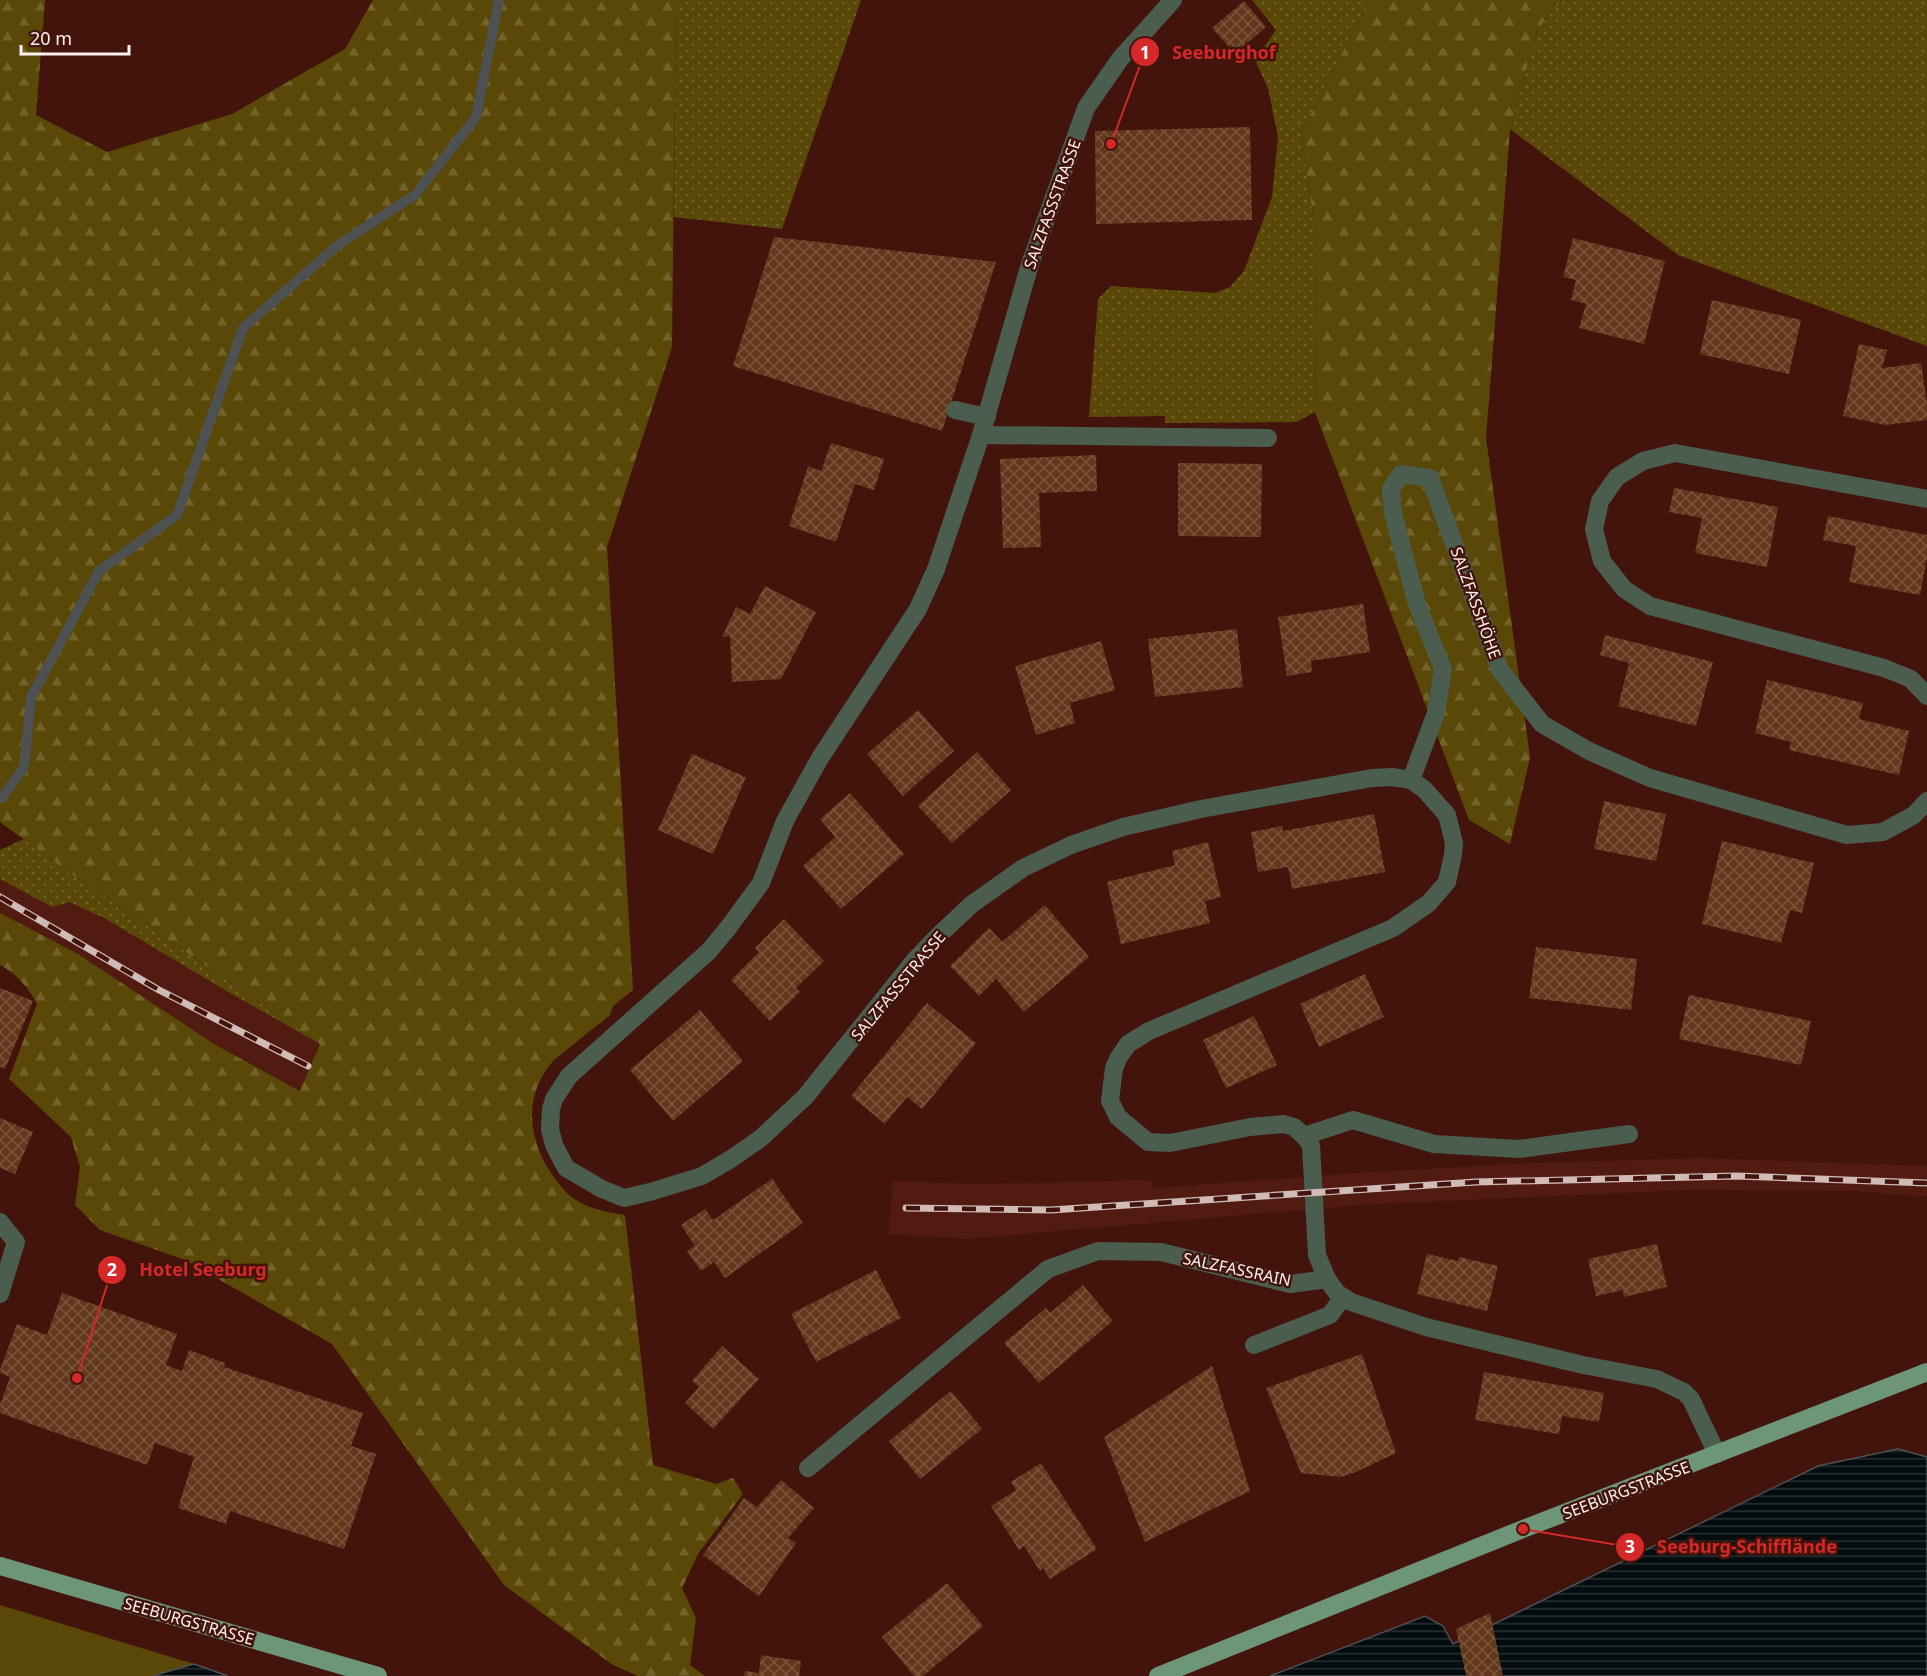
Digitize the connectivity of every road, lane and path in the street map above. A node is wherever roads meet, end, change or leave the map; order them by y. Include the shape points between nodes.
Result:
1 (1173, 0) edge
2 (955, 410) dead end
3 (987, 417) junction
4 (981, 435) junction
5 (1268, 438) dead end
6 (1927, 499) edge
7 (1927, 696) edge
8 (1411, 780) junction
9 (1927, 801) edge
10 (1629, 1134) dead end
11 (1304, 1136) junction
12 (0, 1222) edge
13 (1327, 1279) junction
14 (0, 1294) edge
15 (1343, 1297) junction
16 (1254, 1345) dead end
17 (1927, 1372) edge
18 (1717, 1454) junction
19 (808, 1468) dead end
20 (0, 1566) edge
21 (378, 1676) edge
22 (1158, 1676) edge

1 - 3 street, SALZFASSSTRASSE via 1120,59 1086,108 1030,264
2 - 3 street
3 - 4 street, SALZFASSSTRASSE
4 - 5 street
4 - 8 street, SALZFASSSTRASSE via 936,569 918,609 820,758 785,821 761,883 708,951 576,1069 554,1099 550,1129 566,1168 624,1198 702,1176 731,1159 761,1138 805,1097 915,960 972,904 1023,868 1071,845 1123,827 1201,809 1372,778
6 - 7 street via 1674,453 1643,460 1617,477 1600,501 1594,529 1602,561 1624,589 1650,606 1884,668 1911,679
8 - 9 street, SALZFASSHÖHE via 1436,713 1443,669 1417,604 1393,513 1391,489 1401,474 1430,478 1500,670 1542,724 1589,751 1650,778 1847,835 1883,832 1914,815
8 - 11 street via 1447,815 1454,843 1447,882 1429,903 1393,928 1149,1031 1128,1044 1114,1068 1110,1101 1118,1117 1148,1142 1170,1143 1284,1124
10 - 11 street via 1519,1149 1434,1144 1353,1120
11 - 13 street via 1311,1145 1317,1255
12 - 14 street via 16,1242
13 - 15 street
13 - 19 street, SALZFASSRAIN via 1290,1284 1161,1252 1098,1251 1048,1269
15 - 16 street via 1330,1315
15 - 18 street via 1426,1326 1657,1379 1691,1399
17 - 18 main road, SEEBURGSTRASSE
18 - 22 main road, SEEBURGSTRASSE
20 - 21 main road, SEEBURGSTRASSE

